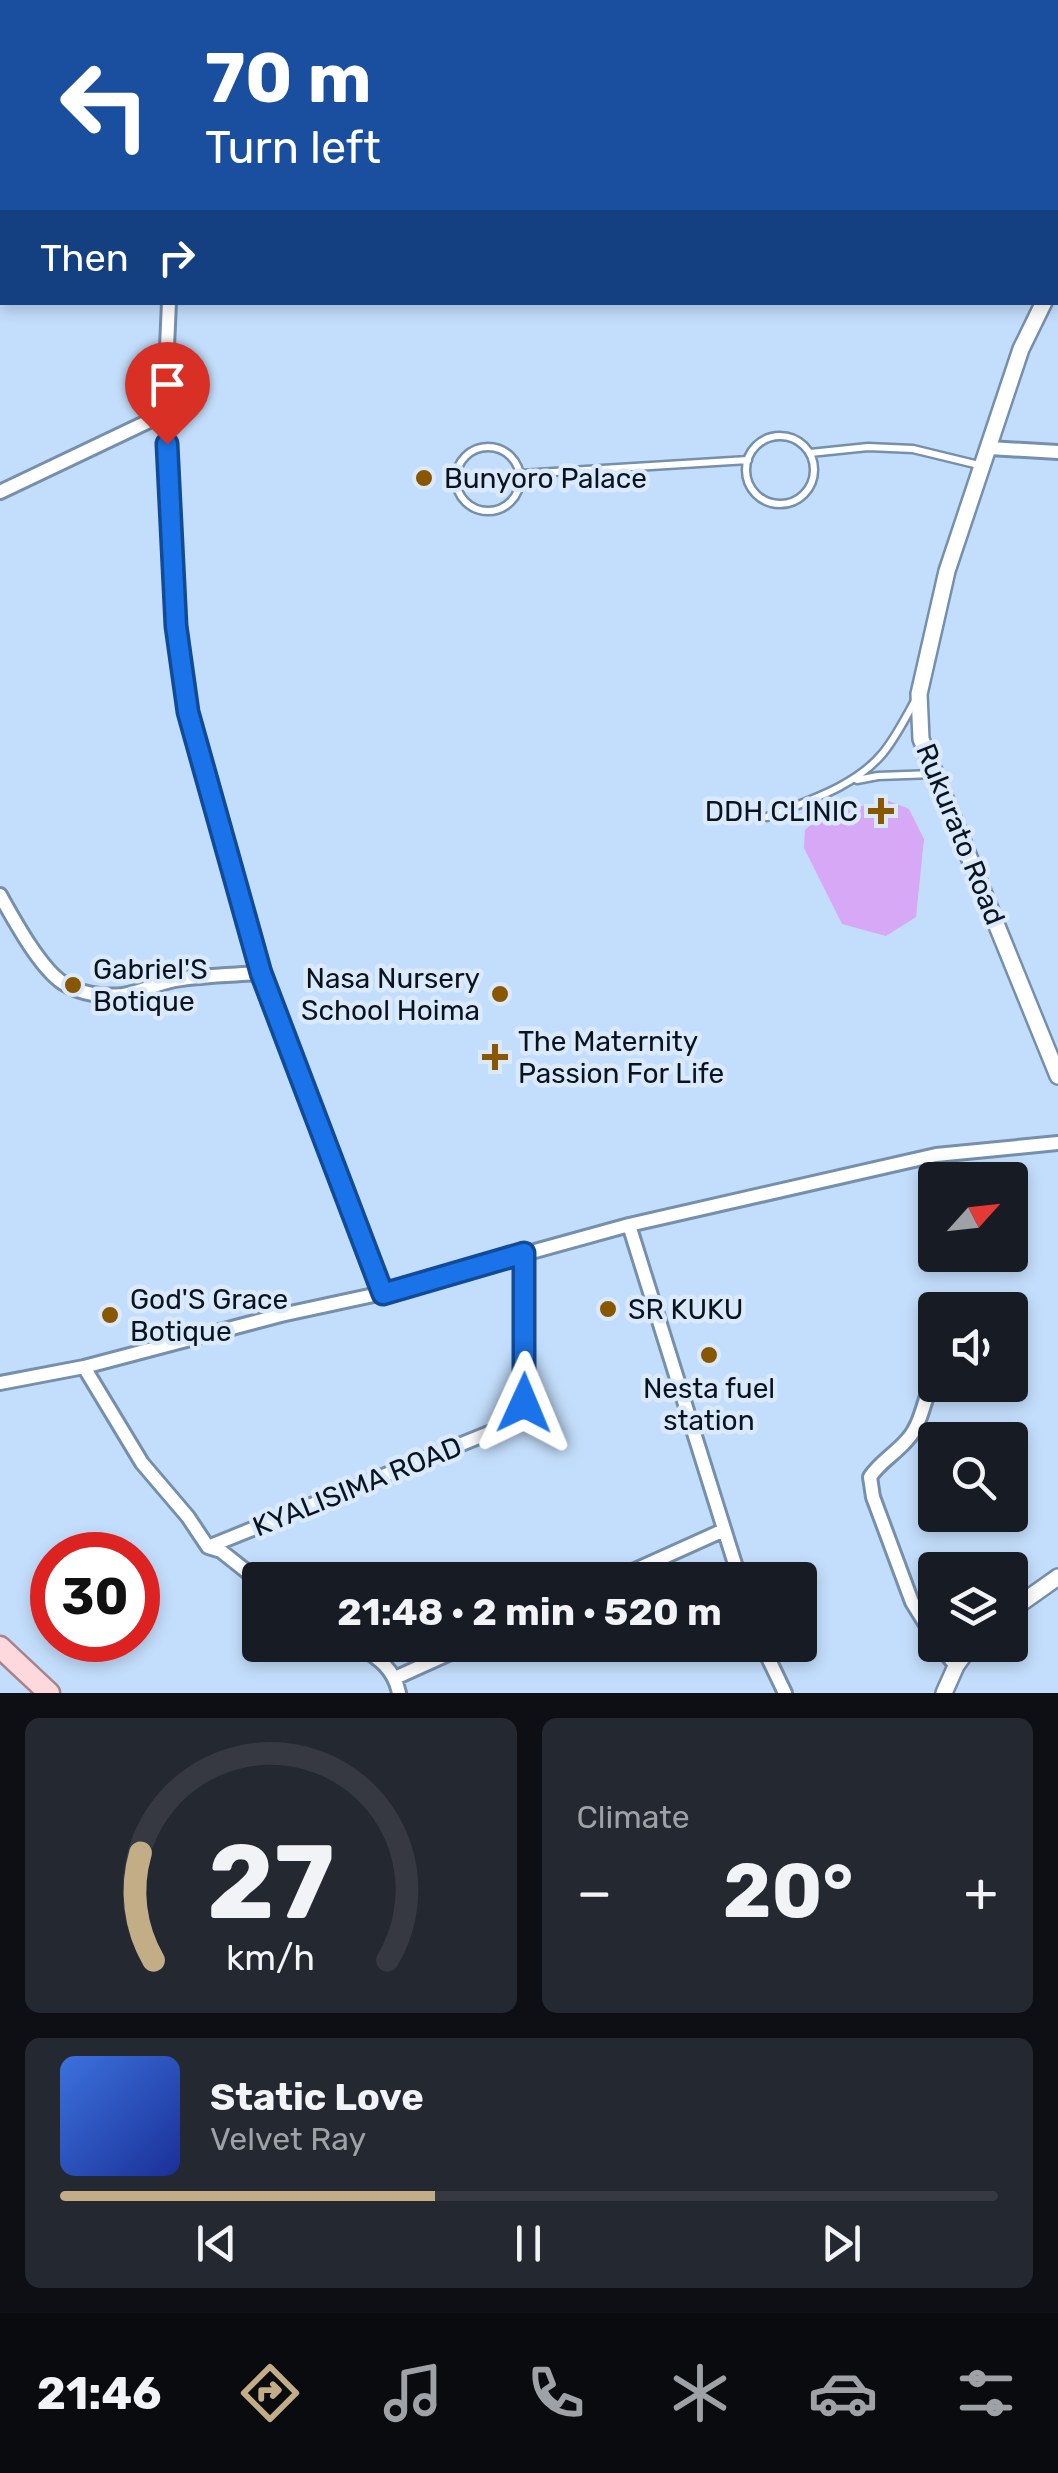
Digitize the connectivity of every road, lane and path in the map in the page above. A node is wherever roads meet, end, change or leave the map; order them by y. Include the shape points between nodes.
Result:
1 (170, 305) edge
2 (1041, 305) edge
3 (166, 413) junction
4 (989, 448) junction
5 (1058, 452) edge
6 (810, 453) junction
7 (748, 460) junction
8 (984, 466) junction
9 (521, 474) junction
10 (0, 492) edge
11 (919, 694) junction
12 (935, 774) junction
13 (850, 781) junction
14 (768, 817) dead end
15 (0, 895) edge
16 (261, 973) junction
17 (1058, 1076) edge
18 (1058, 1143) edge
19 (629, 1224) junction
20 (524, 1253) junction
21 (383, 1294) junction
22 (84, 1367) junction
23 (0, 1382) edge
24 (925, 1402) edge
25 (724, 1530) junction
26 (208, 1547) junction
27 (653, 1562) edge
28 (734, 1562) edge
29 (242, 1568) edge
30 (1058, 1576) edge
31 (1028, 1598) edge
32 (918, 1612) edge
33 (0, 1647) edge
34 (383, 1662) edge
35 (431, 1662) edge
36 (770, 1662) edge
37 (953, 1662) edge
38 (959, 1662) edge
39 (956, 1666) junction
40 (396, 1678) junction
41 (50, 1693) edge
42 (398, 1693) edge
43 (786, 1693) edge
44 (944, 1693) edge

1 - 3 street
2 - 4 street, Rukurato Road
3 - 10 street
3 - 16 street via 176,626 188,712
4 - 5 street
4 - 8 street, Rukurato Road
6 - 7 lane via 802,443 776,436 754,448
6 - 7 lane via 813,482 792,503 756,494
6 - 8 lane via 913,449
7 - 9 lane
8 - 11 street, Rukurato Road via 947,570
9 - 9 lane via 517,496 500,510 478,511 461,498 455,476 460,461 487,446 503,449
11 - 12 street, Rukurato Road via 921,739
11 - 13 lane via 884,751
12 - 13 lane
12 - 17 street, Rukurato Road
13 - 14 lane
15 - 16 street via 60,982 78,991 118,996 175,980
16 - 21 street
18 - 19 street via 936,1155
19 - 20 street
19 - 25 street
20 - 21 street
20 - 26 street, KYALISIMA ROAD via 526,1395 512,1421
21 - 22 street
22 - 23 street
22 - 26 street via 142,1463
24 - 32 street via 911,1436 870,1477
25 - 27 street
25 - 28 street
26 - 29 street
30 - 31 street
33 - 41 main road
34 - 40 street
35 - 40 street
36 - 43 street
37 - 39 street
38 - 39 street
39 - 44 street
40 - 42 street

